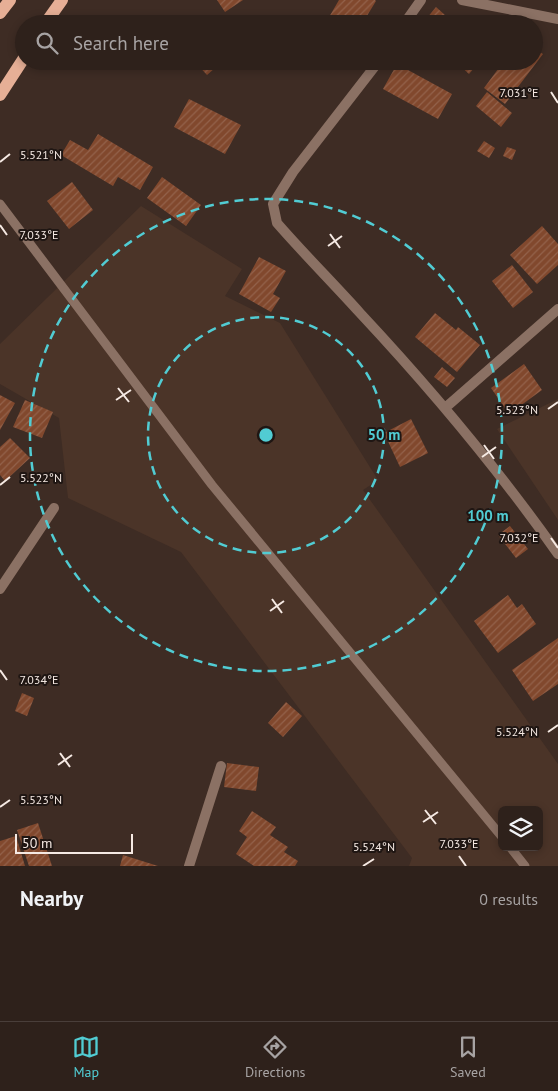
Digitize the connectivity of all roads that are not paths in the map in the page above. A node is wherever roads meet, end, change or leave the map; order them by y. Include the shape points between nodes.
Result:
1 (10, 0) edge
2 (62, 0) edge
3 (420, 0) edge
4 (462, 0) edge
5 (0, 13) edge
6 (52, 15) edge
7 (410, 15) edge
8 (538, 15) edge
9 (543, 16) edge
10 (558, 19) edge
11 (16, 70) edge
12 (372, 70) edge
13 (0, 95) edge
14 (0, 204) edge
15 (558, 309) edge
16 (445, 408) junction
17 (54, 508) dead end
18 (558, 554) edge
19 (0, 589) edge
20 (221, 766) dead end
21 (498, 832) edge
22 (513, 851) edge
23 (189, 866) edge
24 (525, 866) edge

1 - 5 main road
2 - 6 main road
3 - 7 street
4 - 8 street
9 - 10 street
11 - 13 main road
12 - 16 street via 293,172 273,204 277,224
14 - 21 lane via 212,485
15 - 16 street
16 - 18 street via 517,496
17 - 19 street
20 - 23 street
22 - 24 lane

